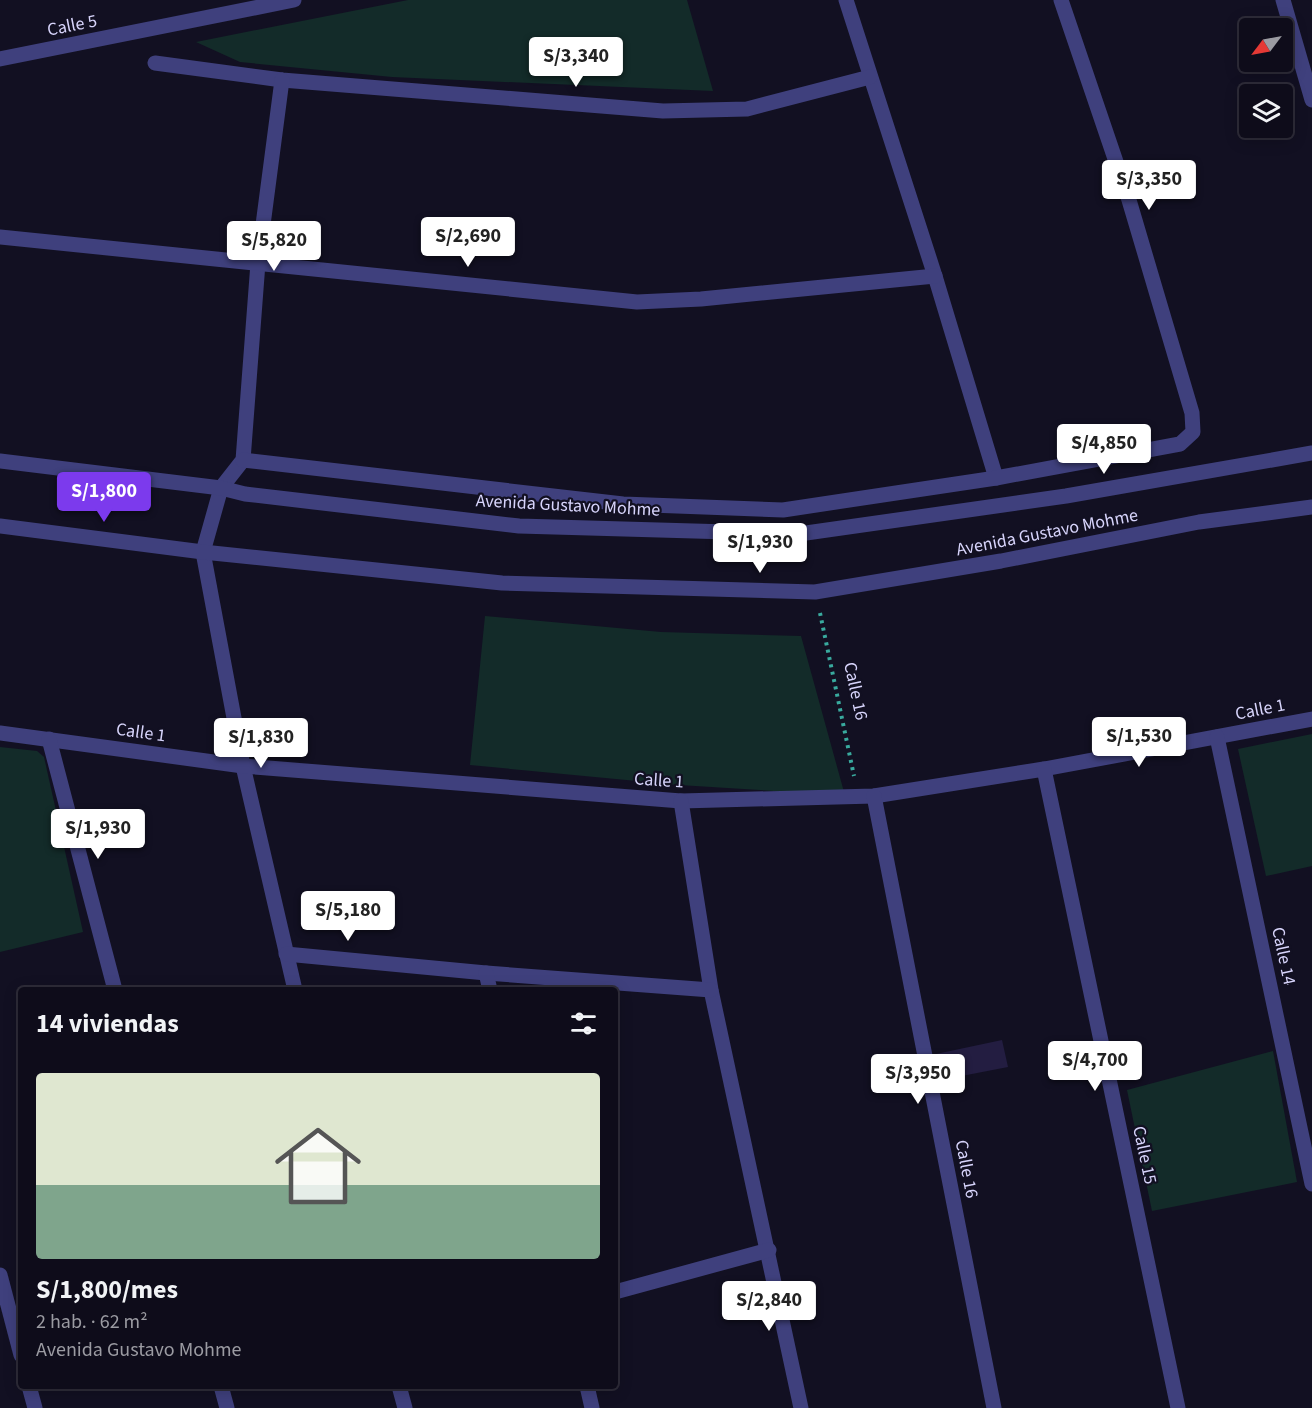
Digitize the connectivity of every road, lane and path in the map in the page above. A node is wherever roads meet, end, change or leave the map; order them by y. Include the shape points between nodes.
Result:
1 (294, 0) edge
2 (846, 0) edge
3 (1061, 0) edge
4 (1282, 0) edge
5 (0, 59) edge
6 (155, 63) dead end
7 (870, 76) junction
8 (282, 80) junction
9 (1312, 100) edge
10 (0, 237) edge
11 (258, 263) junction
12 (935, 276) junction
13 (1312, 453) edge
14 (0, 460) edge
15 (243, 460) junction
16 (996, 478) junction
17 (221, 488) junction
18 (1312, 507) edge
19 (0, 526) edge
20 (203, 552) junction
21 (815, 592) junction
22 (1312, 719) edge
23 (0, 733) edge
24 (1217, 737) junction
25 (49, 739) junction
26 (243, 766) junction
27 (1044, 769) junction
28 (867, 797) junction
29 (681, 801) junction
30 (286, 954) junction
31 (486, 973) junction
32 (115, 987) edge
33 (294, 987) edge
34 (489, 987) edge
35 (711, 990) junction
36 (1312, 1184) edge
37 (769, 1250) junction
38 (0, 1275) edge
39 (618, 1291) edge
40 (18, 1344) edge
41 (30, 1389) edge
42 (222, 1389) edge
43 (400, 1389) edge
44 (588, 1389) edge
45 (35, 1408) edge
46 (226, 1408) edge
47 (405, 1408) edge
48 (592, 1408) edge
49 (801, 1408) edge
50 (994, 1408) edge
51 (1178, 1408) edge

1 - 5 street, Calle 5
2 - 7 street
3 - 16 street via 1132,212 1192,413 1193,432 1180,444
4 - 9 street
6 - 8 street
7 - 8 street via 747,109 663,111
7 - 12 street
8 - 11 street
10 - 11 street
11 - 12 street via 637,302
11 - 15 street
12 - 16 street
13 - 17 street, Avenida Gustavo Mohme via 1066,496 799,534 519,526 245,495
14 - 17 street, Avenida Gustavo Mohme
15 - 16 street via 623,504 783,510
15 - 17 street
17 - 20 street
18 - 21 street, Avenida Gustavo Mohme via 1199,522
19 - 20 street, Avenida Gustavo Mohme
20 - 21 street, Avenida Gustavo Mohme via 502,583
20 - 26 street
21 - 28 path, Calle 16
22 - 24 street, Calle 1
23 - 25 street, Calle 1
24 - 27 street, Calle 1
24 - 36 street, Calle 14
25 - 26 street, Calle 1
25 - 32 street
26 - 29 street, Calle 1
26 - 30 street
27 - 28 street, Calle 1
27 - 51 street, Calle 15
28 - 29 street, Calle 1
28 - 50 street, Calle 16
29 - 35 street
30 - 31 street
30 - 33 street
31 - 34 street
31 - 35 street
35 - 37 street
37 - 39 street
37 - 49 street
38 - 40 street
41 - 45 street
42 - 46 street
43 - 47 street
44 - 48 street

